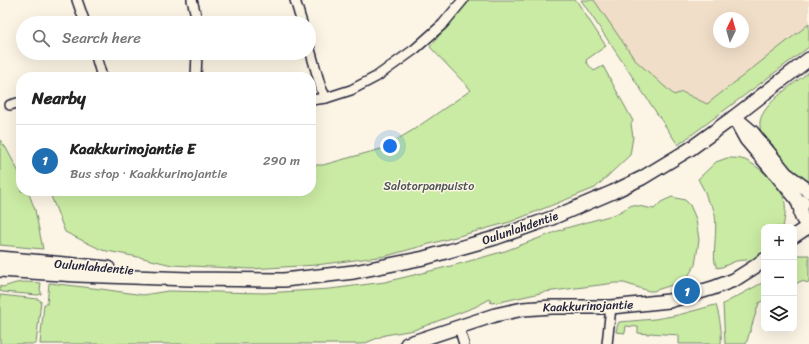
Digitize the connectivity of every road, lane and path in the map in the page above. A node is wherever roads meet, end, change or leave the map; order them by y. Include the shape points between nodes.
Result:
1 (77, 0) edge
2 (192, 0) edge
3 (295, 0) edge
4 (463, 0) edge
5 (82, 16) edge
6 (196, 16) edge
7 (300, 16) edge
8 (809, 59) edge
9 (97, 60) edge
10 (197, 60) edge
11 (313, 60) edge
12 (101, 72) edge
13 (196, 72) edge
14 (326, 98) junction
15 (316, 99) edge
16 (16, 103) edge
17 (10, 105) dead end
18 (734, 117) junction
19 (809, 191) edge
20 (809, 197) edge
21 (801, 212) junction
22 (795, 224) edge
23 (809, 226) edge
24 (797, 234) edge
25 (0, 258) edge
26 (761, 262) edge
27 (0, 270) edge
28 (189, 279) junction
29 (610, 307) junction
30 (459, 327) junction
31 (408, 344) edge
32 (464, 344) edge
33 (607, 344) edge

1 - 5 street
2 - 6 street
3 - 7 street
4 - 14 street via 443,24 415,50 376,77 351,90
8 - 18 main road, Oulunlahdentie
9 - 12 street
10 - 13 street
11 - 14 street
14 - 15 street
16 - 17 street
18 - 19 main road via 752,132 786,174
18 - 21 main road via 746,139 797,199
18 - 28 main road, Oulunlahdentie via 690,149 642,178 552,218 494,238 424,258 354,272 284,280
20 - 21 main road via 802,204
21 - 22 main road
21 - 23 main road via 804,222
23 - 24 main road
25 - 28 main road, Oulunlahdentie
26 - 29 main road, Kaakkurinojantie via 734,280 713,288 669,301
27 - 28 main road, Oulunlahdentie
29 - 30 main road, Kaakkurinojantie via 523,309
29 - 33 street
30 - 31 main road, Kaakkurinojantie
30 - 32 street

